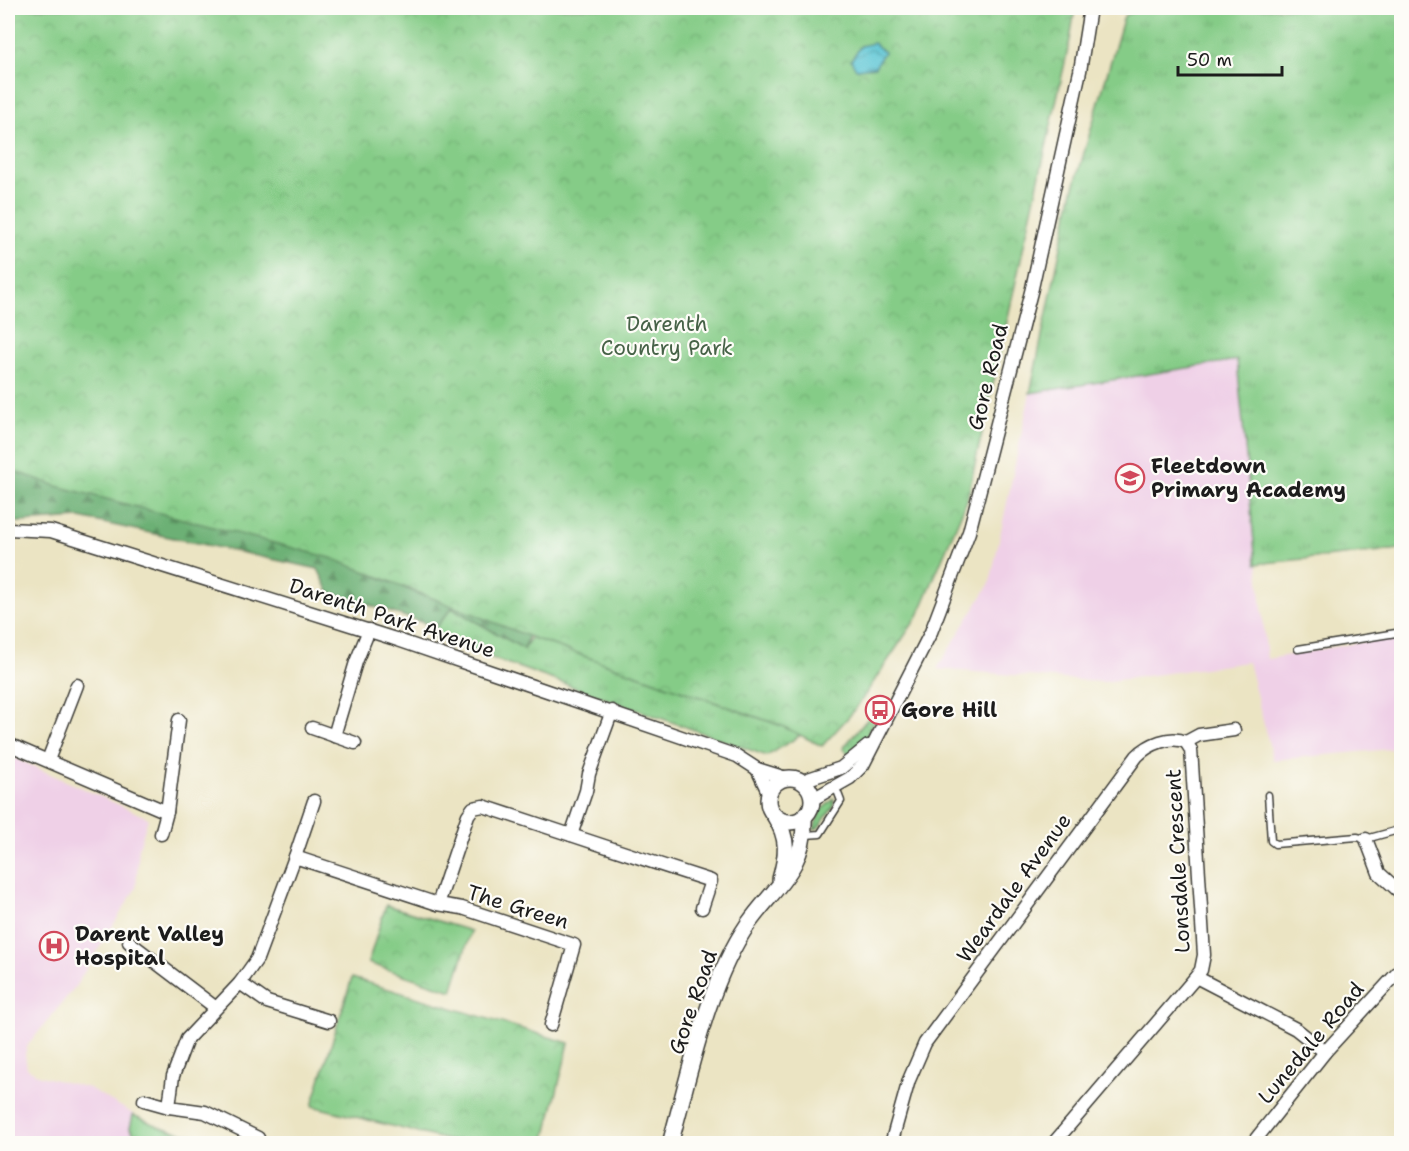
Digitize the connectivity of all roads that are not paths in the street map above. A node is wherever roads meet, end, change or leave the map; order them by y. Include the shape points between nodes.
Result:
1 (1090, 8) edge
2 (8, 530) edge
3 (369, 630) junction
4 (1401, 632) edge
5 (1298, 649) dead end
6 (77, 685) dead end
7 (612, 711) junction
8 (179, 720) dead end
9 (312, 728) dead end
10 (1234, 730) dead end
11 (334, 736) junction
12 (874, 740) junction
13 (1186, 742) junction
14 (356, 743) dead end
15 (8, 744) edge
16 (48, 760) junction
17 (757, 770) junction
18 (786, 778) junction
19 (802, 781) junction
20 (836, 788) junction
21 (768, 794) junction
22 (1268, 795) dead end
23 (813, 799) junction
24 (314, 801) dead end
25 (167, 812) junction
26 (773, 815) junction
27 (804, 818) junction
28 (1401, 829) edge
29 (161, 834) dead end
30 (571, 835) junction
31 (805, 835) junction
32 (1366, 839) junction
33 (295, 857) junction
34 (778, 885) junction
35 (1401, 894) edge
36 (438, 904) junction
37 (702, 908) dead end
38 (129, 942) dead end
39 (1401, 968) edge
40 (1196, 977) junction
41 (240, 983) junction
42 (216, 1008) junction
43 (329, 1021) dead end
44 (551, 1025) dead end
45 (1325, 1052) junction
46 (144, 1100) dead end
47 (169, 1107) junction
48 (258, 1138) dead end
49 (670, 1143) edge
50 (891, 1143) edge
51 (1053, 1143) edge
52 (1252, 1143) edge

1 - 12 street, Gore Road via 1032,288 974,512 938,617
2 - 3 street, Darenth Park Avenue via 51,531
3 - 7 street, Darenth Park Avenue
3 - 11 street
4 - 5 lane
6 - 16 street
7 - 17 street, Darenth Park Avenue via 737,756
7 - 30 street
8 - 25 street
9 - 11 street
10 - 13 street, Weardale Avenue via 1199,735
11 - 14 street
12 - 19 street, Gore Road via 841,768
12 - 20 street, Gore Road via 863,765
13 - 40 street, Lonsdale Crescent via 1192,758 1204,956
13 - 50 street, Weardale Avenue via 1158,743 1137,756 961,994 918,1054
15 - 16 street
16 - 25 street
17 - 18 street, Darenth Park Avenue
17 - 21 street
18 - 19 street
18 - 21 street via 778,781
19 - 23 street
20 - 23 street, Gore Road
20 - 31 lane via 841,801 820,834
21 - 26 street
22 - 32 lane via 1271,841 1275,844
23 - 27 street
24 - 33 street
25 - 29 street
26 - 27 street via 788,823
26 - 34 street, Gore Road via 787,842
27 - 31 street, Gore Road
28 - 32 lane
30 - 36 street, The Green via 473,804
30 - 37 street, The Green via 625,848 711,881
31 - 34 street, Gore Road via 795,866
32 - 35 street via 1379,873
33 - 36 street, The Green
33 - 41 street via 264,944
34 - 49 street, Gore Road via 729,957
36 - 44 street, The Green via 462,908 574,945
38 - 42 street
39 - 45 street, Lunedale Road
40 - 45 street, Lonsdale Crescent via 1296,1029
40 - 51 street, Lonsdale Crescent
41 - 42 street
41 - 43 street via 267,1002
42 - 47 street via 187,1039 173,1076
45 - 52 street, Lunedale Road
46 - 47 street
47 - 48 street via 209,1113

